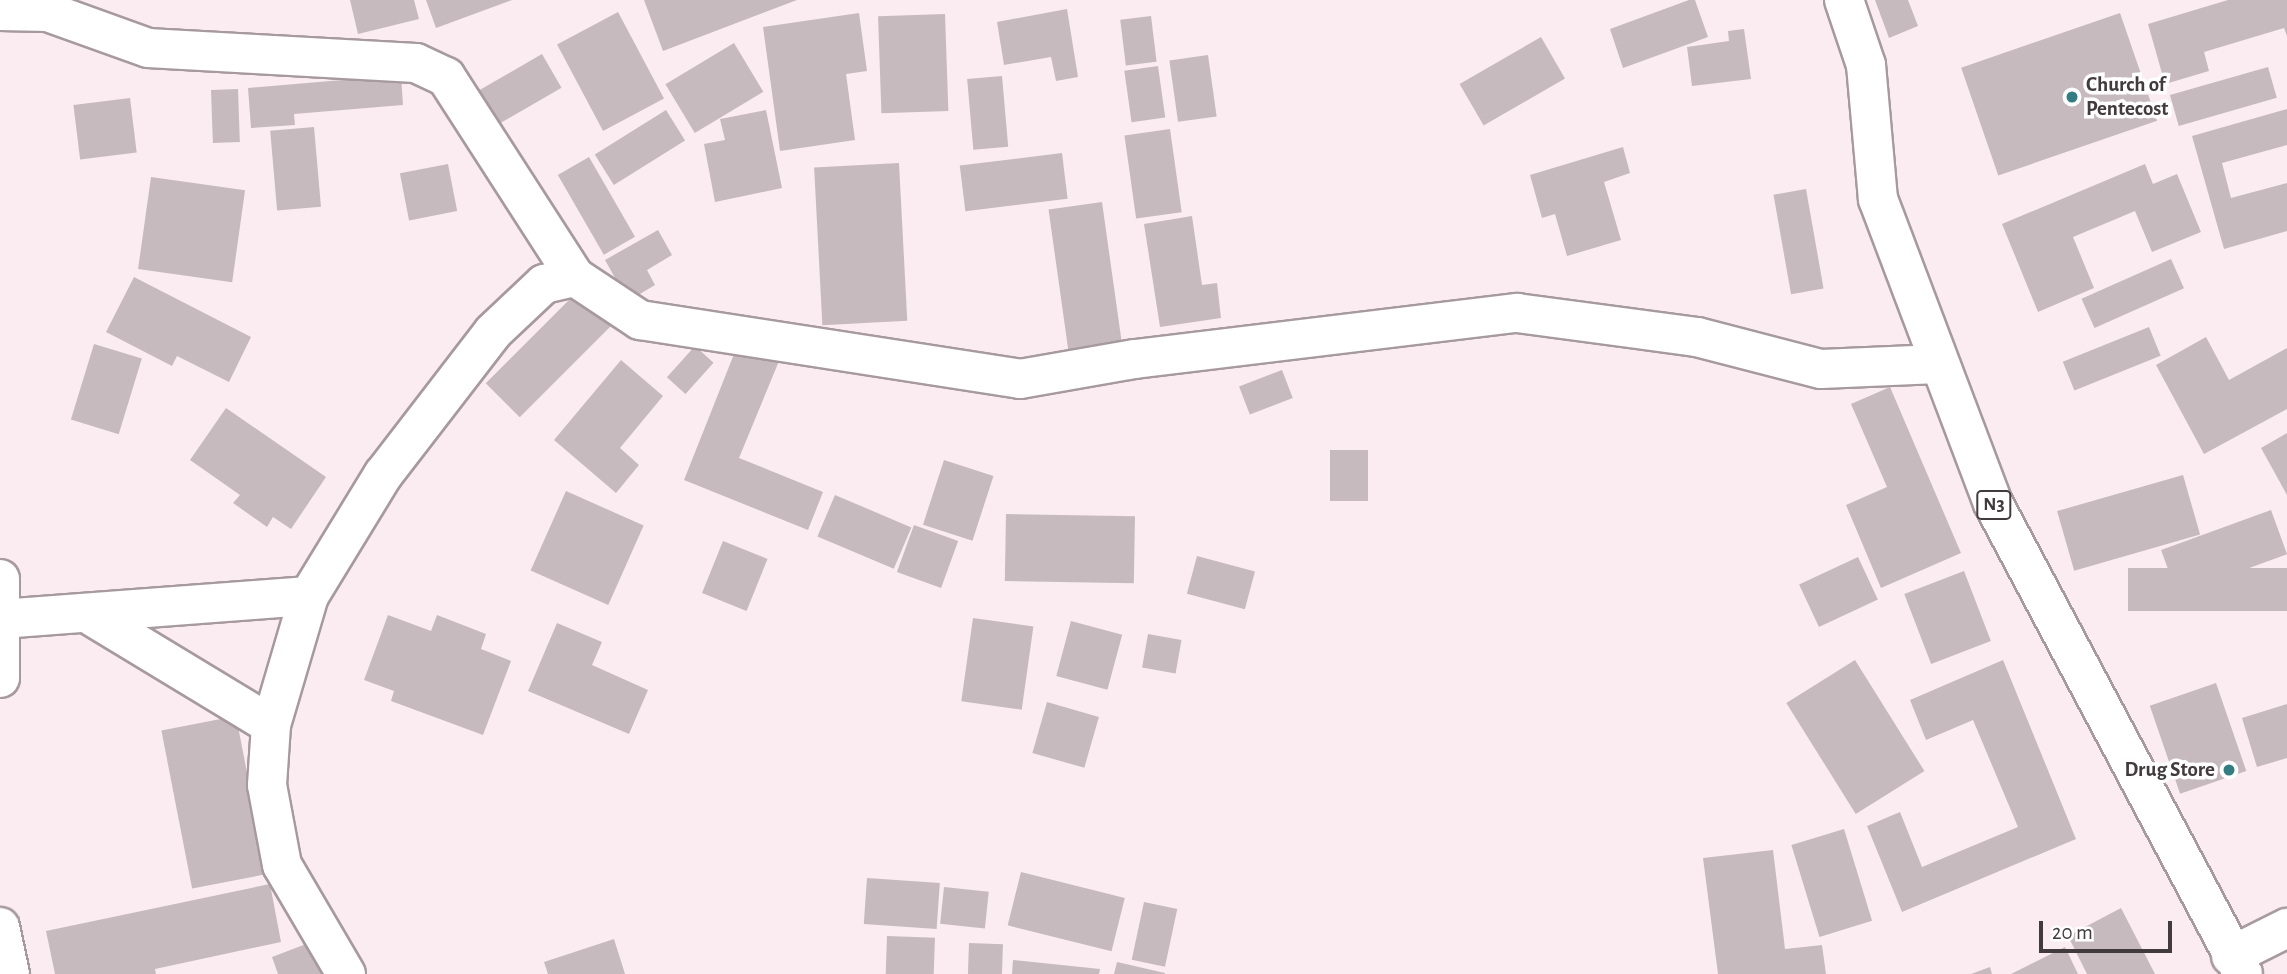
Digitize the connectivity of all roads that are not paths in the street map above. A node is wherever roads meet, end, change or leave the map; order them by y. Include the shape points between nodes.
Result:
1 (1844, 0) edge
2 (0, 11) edge
3 (575, 277) junction
4 (1938, 364) junction
5 (0, 579) edge
6 (309, 596) junction
7 (93, 617) junction
8 (1, 619) edge
9 (0, 678) edge
10 (271, 725) junction
11 (0, 927) edge
12 (2287, 928) edge
13 (2237, 965) edge
14 (10, 974) edge
15 (346, 974) edge

1 - 4 street, N3 via 1866,65 1878,199
2 - 3 street via 48,12 148,48 416,63 446,77
3 - 4 street via 640,320 1020,379 1135,359 1517,313 1697,337 1821,369
3 - 6 street via 544,284 493,332 383,475
4 - 13 street, N3 via 1993,503
5 - 8 street
6 - 7 street
6 - 10 street
7 - 8 street
7 - 10 street
8 - 9 street
10 - 15 street via 267,785 282,865
11 - 14 street
12 - 13 street

